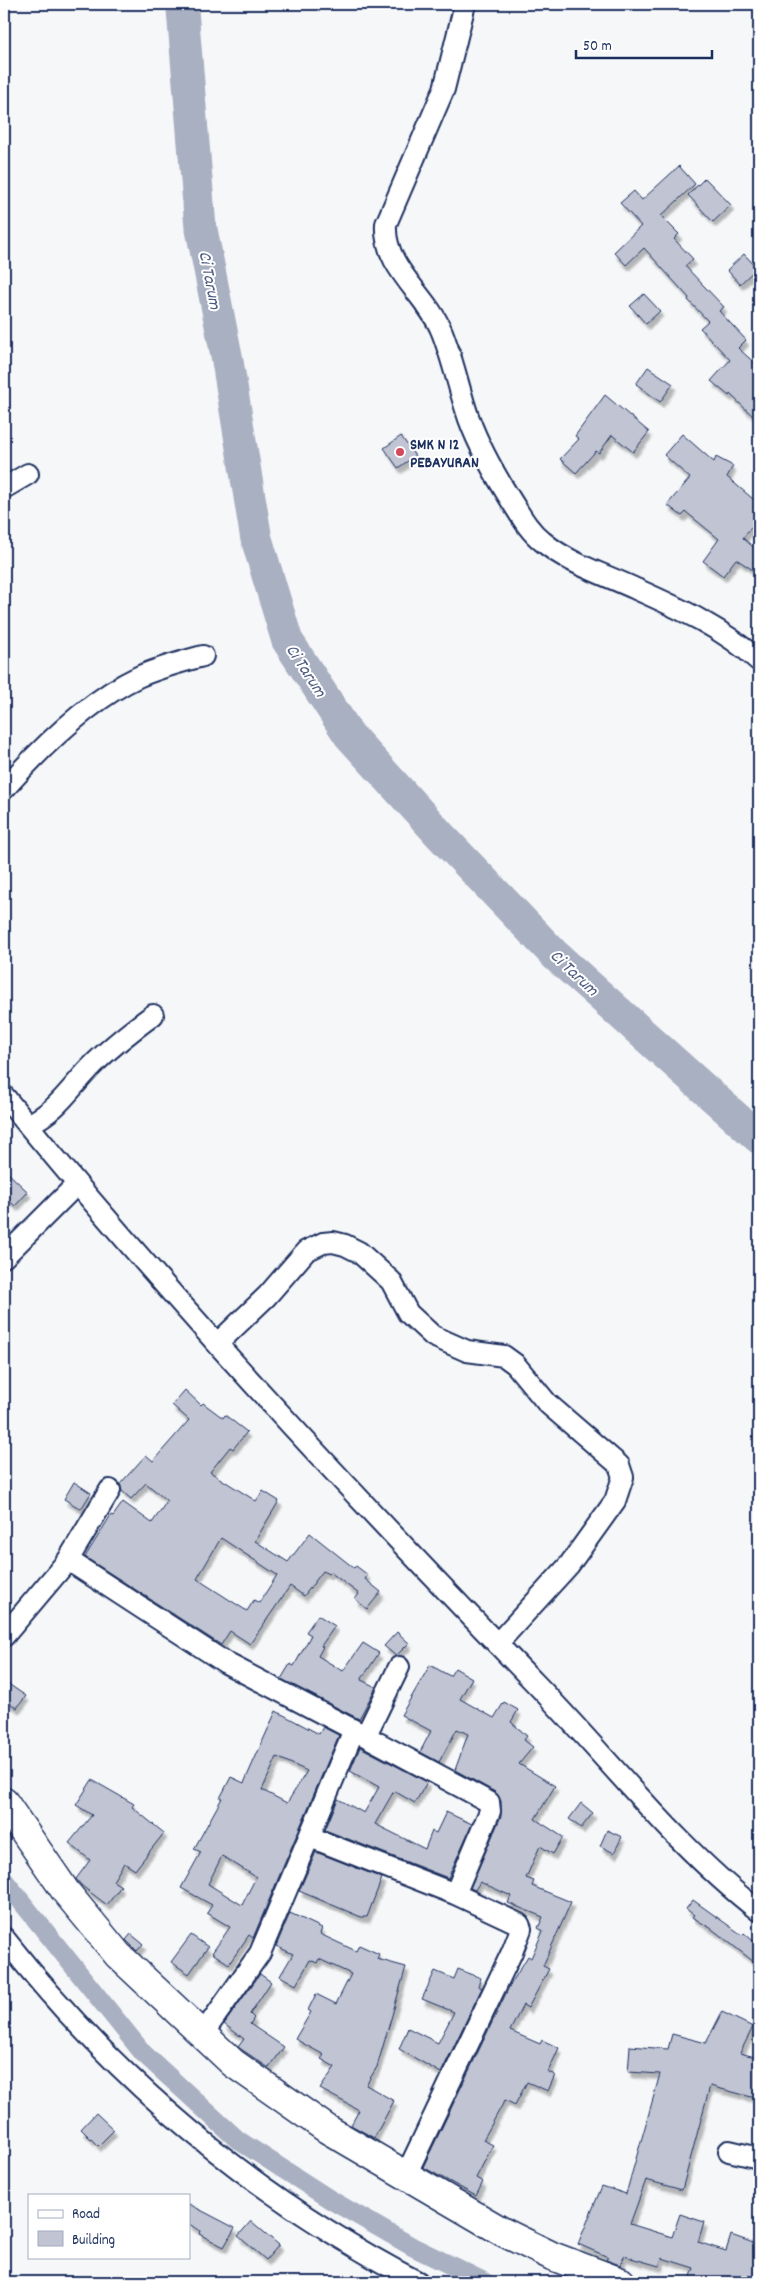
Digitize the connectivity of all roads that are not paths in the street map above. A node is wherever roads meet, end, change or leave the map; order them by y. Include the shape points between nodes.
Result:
1 (465, 4) edge
2 (28, 474) dead end
3 (4, 488) edge
4 (203, 656) dead end
5 (759, 661) edge
6 (4, 789) edge
7 (153, 1015) dead end
8 (4, 1096) edge
9 (28, 1125) junction
10 (77, 1184) junction
11 (4, 1257) edge
12 (218, 1343) junction
13 (110, 1490) dead end
14 (68, 1560) junction
15 (4, 1636) edge
16 (497, 1644) junction
17 (399, 1667) dead end
18 (360, 1733) junction
19 (4, 1802) edge
20 (310, 1837) junction
21 (455, 1894) junction
22 (759, 1911) edge
23 (4, 1938) edge
24 (202, 2035) junction
25 (729, 2151) dead end
26 (759, 2158) edge
27 (406, 2175) junction
28 (418, 2282) edge
29 (621, 2282) edge

1 - 5 street via 444,89 386,224 390,251 442,332 468,417 490,468 540,540 572,561 637,589 728,636
2 - 3 street
4 - 6 street via 138,677 114,690 48,745
7 - 9 street via 90,1068 65,1099
8 - 9 street
9 - 10 street
10 - 11 street
10 - 12 street
12 - 16 street via 412,1556
12 - 16 street via 267,1296 306,1251 323,1243 345,1245 359,1252 391,1281 408,1313 433,1336 467,1351 504,1356 515,1364 547,1403 618,1465 623,1477 615,1501 569,1565
13 - 14 street
14 - 15 street
14 - 18 street via 226,1664
16 - 22 street via 652,1809 710,1868
17 - 18 street
18 - 20 street
18 - 21 street via 489,1802 490,1811
19 - 24 main road via 66,1892 118,1955
20 - 21 street
20 - 24 street via 260,1953
21 - 27 street via 519,1924 521,1929
23 - 28 street via 46,1992 130,2080 171,2116 272,2194
24 - 27 main road via 233,2063 326,2129
25 - 26 street
27 - 29 main road via 503,2232 552,2256

